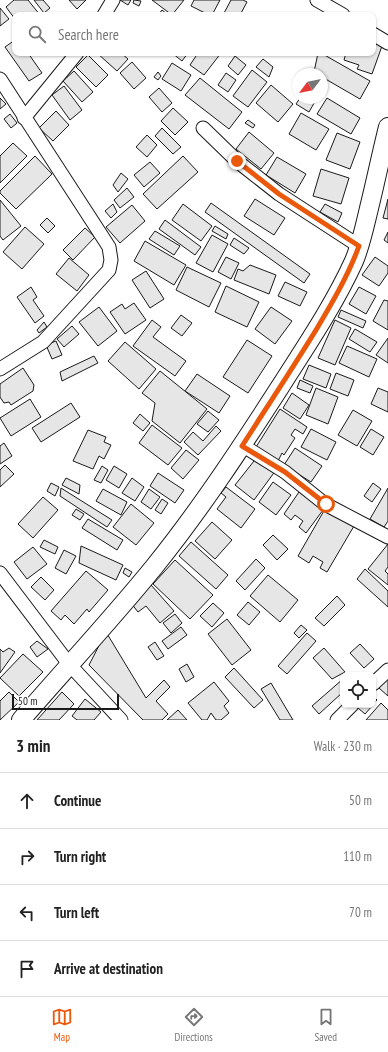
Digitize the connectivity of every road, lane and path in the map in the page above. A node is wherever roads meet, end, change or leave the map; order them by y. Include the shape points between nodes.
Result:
1 (113, 0) edge
2 (317, 0) edge
3 (106, 12) edge
4 (338, 12) edge
5 (376, 36) edge
6 (388, 43) edge
7 (75, 56) edge
8 (0, 79) edge
9 (24, 118) junction
10 (388, 127) edge
11 (203, 128) dead end
12 (359, 246) junction
13 (0, 369) edge
14 (242, 446) junction
15 (388, 537) edge
16 (0, 573) edge
17 (69, 664) junction
18 (388, 670) edge
19 (376, 681) edge
20 (349, 708) edge
21 (21, 720) edge
22 (121, 720) edge
23 (337, 720) edge

1 - 3 street
2 - 4 street
5 - 6 street
7 - 9 street
8 - 9 street
9 - 13 street via 109,246 110,260 109,270 43,342
10 - 12 street
11 - 12 street via 237,161 279,194
12 - 14 street via 334,300
14 - 15 street via 285,472 326,504
14 - 17 street via 154,567
16 - 17 street
17 - 21 street
17 - 22 street
18 - 19 street
20 - 23 street

